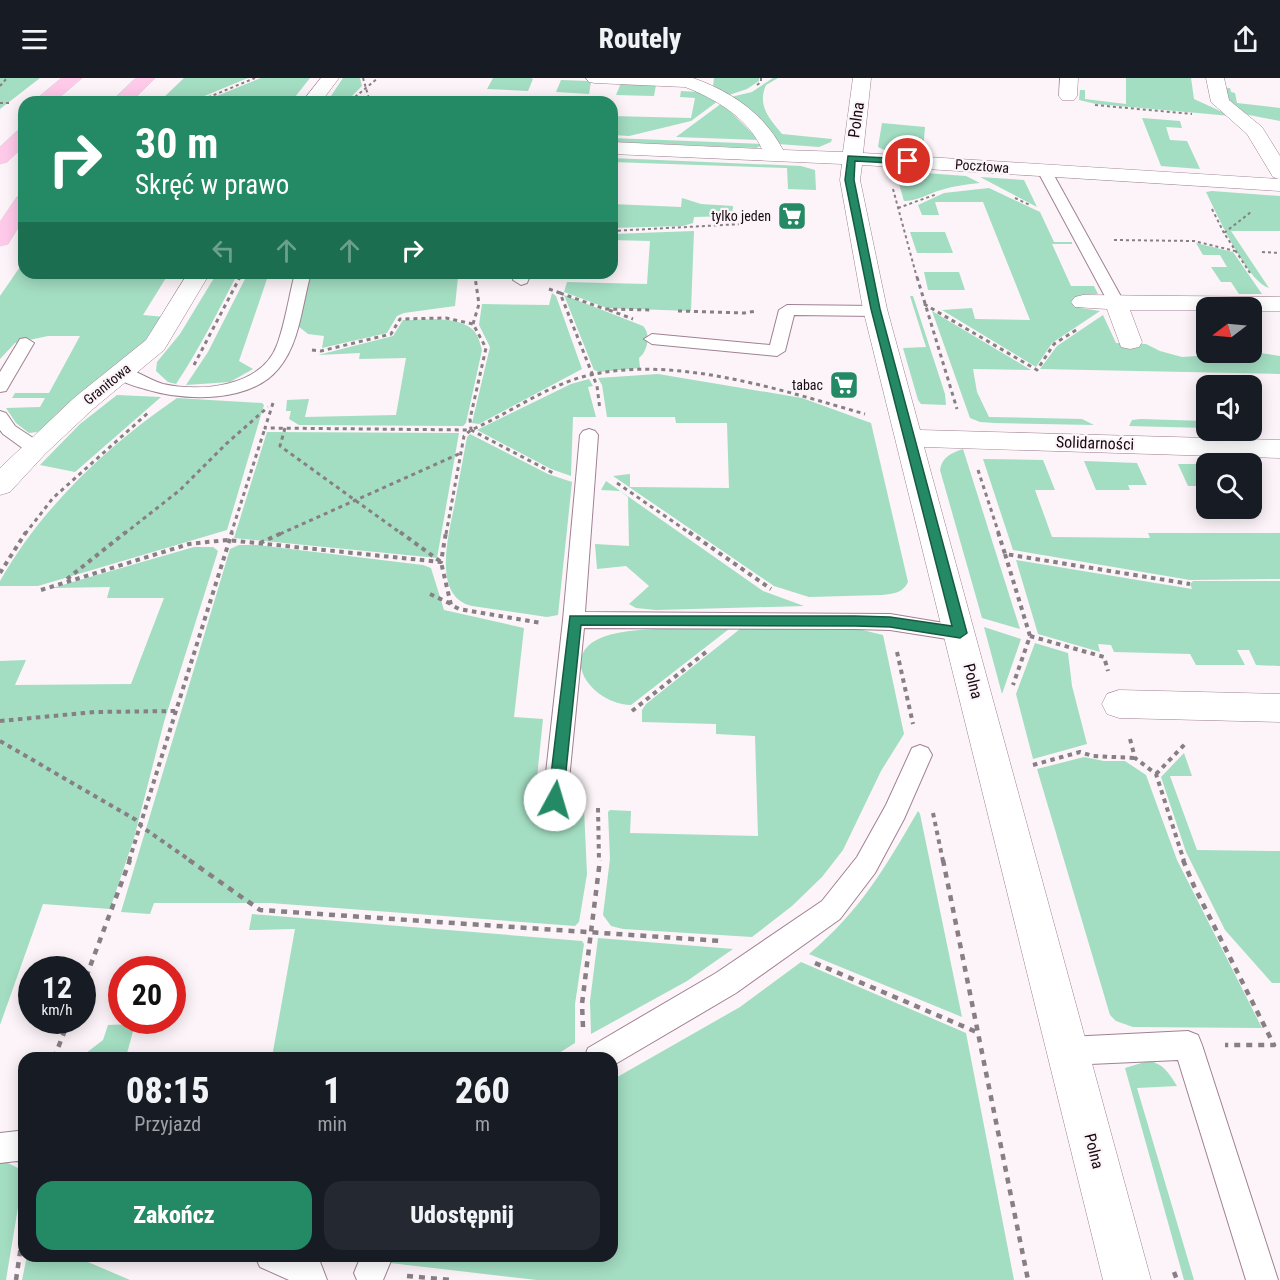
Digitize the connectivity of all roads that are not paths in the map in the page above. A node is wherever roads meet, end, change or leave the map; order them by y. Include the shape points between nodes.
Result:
1 (73, 78) edge
2 (88, 78) edge
3 (146, 78) edge
4 (330, 78) edge
5 (595, 78) edge
6 (862, 78) edge
7 (1215, 78) edge
8 (50, 96) edge
9 (68, 96) edge
10 (126, 96) edge
11 (316, 96) edge
12 (17, 109) edge
13 (1271, 124) dead end
14 (1250, 125) junction
15 (0, 134) edge
16 (18, 141) edge
17 (618, 148) edge
18 (775, 154) junction
19 (0, 158) edge
20 (851, 158) junction
21 (1044, 170) junction
22 (1280, 173) edge
23 (1280, 185) edge
24 (18, 199) edge
25 (18, 210) edge
26 (0, 218) edge
27 (0, 239) edge
28 (195, 279) edge
29 (301, 279) edge
30 (1083, 302) dead end
31 (1116, 302) junction
32 (1276, 304) edge
33 (876, 312) junction
34 (652, 339) dead end
35 (1130, 342) dead end
36 (26, 343) dead end
37 (121, 373) junction
38 (0, 387) edge
39 (0, 417) edge
40 (589, 435) dead end
41 (910, 438) junction
42 (35, 448) junction
43 (1280, 449) edge
44 (0, 485) edge
45 (574, 620) junction
46 (960, 633) junction
47 (1119, 704) road end
48 (1280, 708) edge
49 (920, 755) road end
50 (555, 800) dead end
51 (608, 1052) edge
52 (1068, 1052) junction
53 (18, 1146) edge
54 (0, 1148) edge
55 (285, 1262) edge
56 (311, 1280) edge
57 (1127, 1280) edge
58 (1262, 1280) edge

1 - 8 main road
2 - 9 main road
3 - 10 main road
4 - 11 street
5 - 18 street via 687,82 706,89 724,97 737,109 770,143
6 - 20 street, Polna
7 - 14 street via 1220,102
12 - 15 main road
13 - 14 street
14 - 22 street
16 - 19 main road
17 - 18 street, Pocztowa
18 - 20 street, Pocztowa
20 - 21 street, Pocztowa
20 - 33 street, Polna via 850,180
21 - 23 street, Pocztowa
21 - 31 lane
24 - 26 main road
25 - 27 main road
28 - 37 street, Granitowa via 155,345
29 - 37 lane via 284,348 258,380 209,391 175,391 150,387
30 - 31 street
31 - 32 street
31 - 35 street
33 - 34 lane via 787,310 777,351
33 - 41 street, Polna
36 - 38 lane
37 - 42 street, Granitowa
39 - 42 lane via 9,430
40 - 45 lane
41 - 43 street, Solidarności
41 - 46 street, Polna
42 - 44 street, Granitowa
45 - 46 lane via 890,622
45 - 50 lane
46 - 52 street, Polna
47 - 48 street
49 - 51 lane via 895,811 859,874 831,910 726,983
52 - 57 street, Polna
52 - 58 lane via 1188,1046
53 - 54 lane
55 - 56 lane via 307,1271

